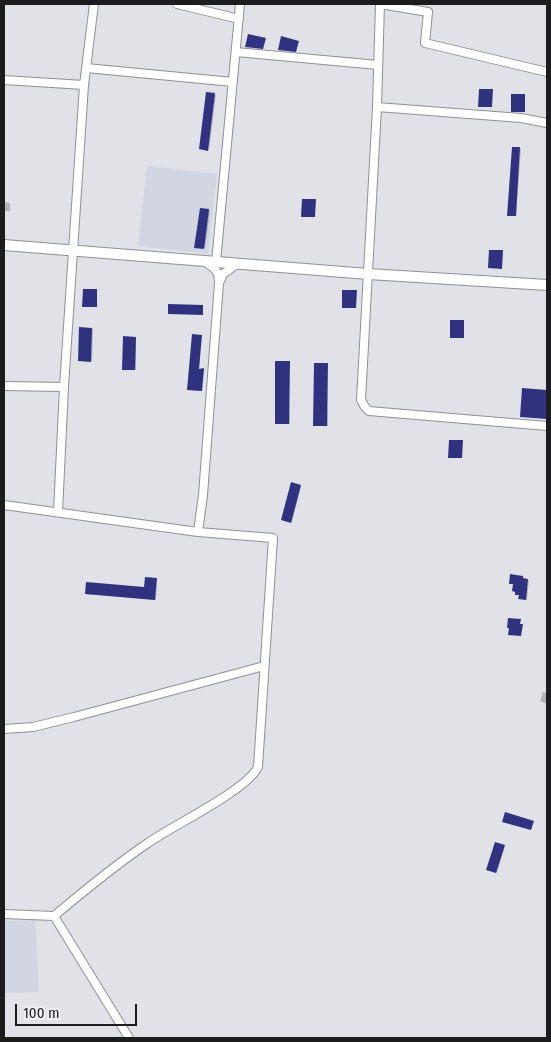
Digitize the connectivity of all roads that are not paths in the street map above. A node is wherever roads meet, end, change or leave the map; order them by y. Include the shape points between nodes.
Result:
1 (94, 4) edge
2 (177, 4) edge
3 (240, 4) edge
4 (380, 4) edge
5 (239, 19) junction
6 (236, 52) junction
7 (378, 66) junction
8 (86, 68) junction
9 (547, 72) edge
10 (4, 80) edge
11 (233, 82) junction
12 (84, 85) junction
13 (377, 107) junction
14 (547, 124) edge
15 (4, 245) edge
16 (73, 250) junction
17 (204, 260) junction
18 (216, 262) junction
19 (237, 264) junction
20 (368, 274) junction
21 (220, 283) junction
22 (547, 285) edge
23 (4, 386) edge
24 (64, 387) junction
25 (547, 426) edge
26 (4, 505) edge
27 (58, 512) junction
28 (198, 532) junction
29 (264, 666) junction
30 (4, 729) edge
31 (4, 914) edge
32 (54, 916) junction
33 (130, 1038) edge

1 - 8 street
2 - 5 street
3 - 5 street
4 - 7 street
4 - 9 street via 428,12 425,43
5 - 6 street
6 - 7 street
6 - 11 street
7 - 13 street
8 - 11 street
8 - 12 street
10 - 12 street
11 - 18 street
12 - 16 street
13 - 14 street via 521,118
13 - 20 street
15 - 16 street
16 - 17 street
16 - 24 street
17 - 18 street
17 - 21 street via 215,268
18 - 19 street
19 - 20 street
19 - 21 street via 224,274
20 - 22 street
20 - 25 street via 362,400 369,411
21 - 28 street
23 - 24 street
24 - 27 street
26 - 27 street
27 - 28 street
28 - 29 street via 273,538
29 - 30 street via 74,717 32,727
29 - 32 street via 255,774 227,795 150,841
31 - 32 street
32 - 33 street

